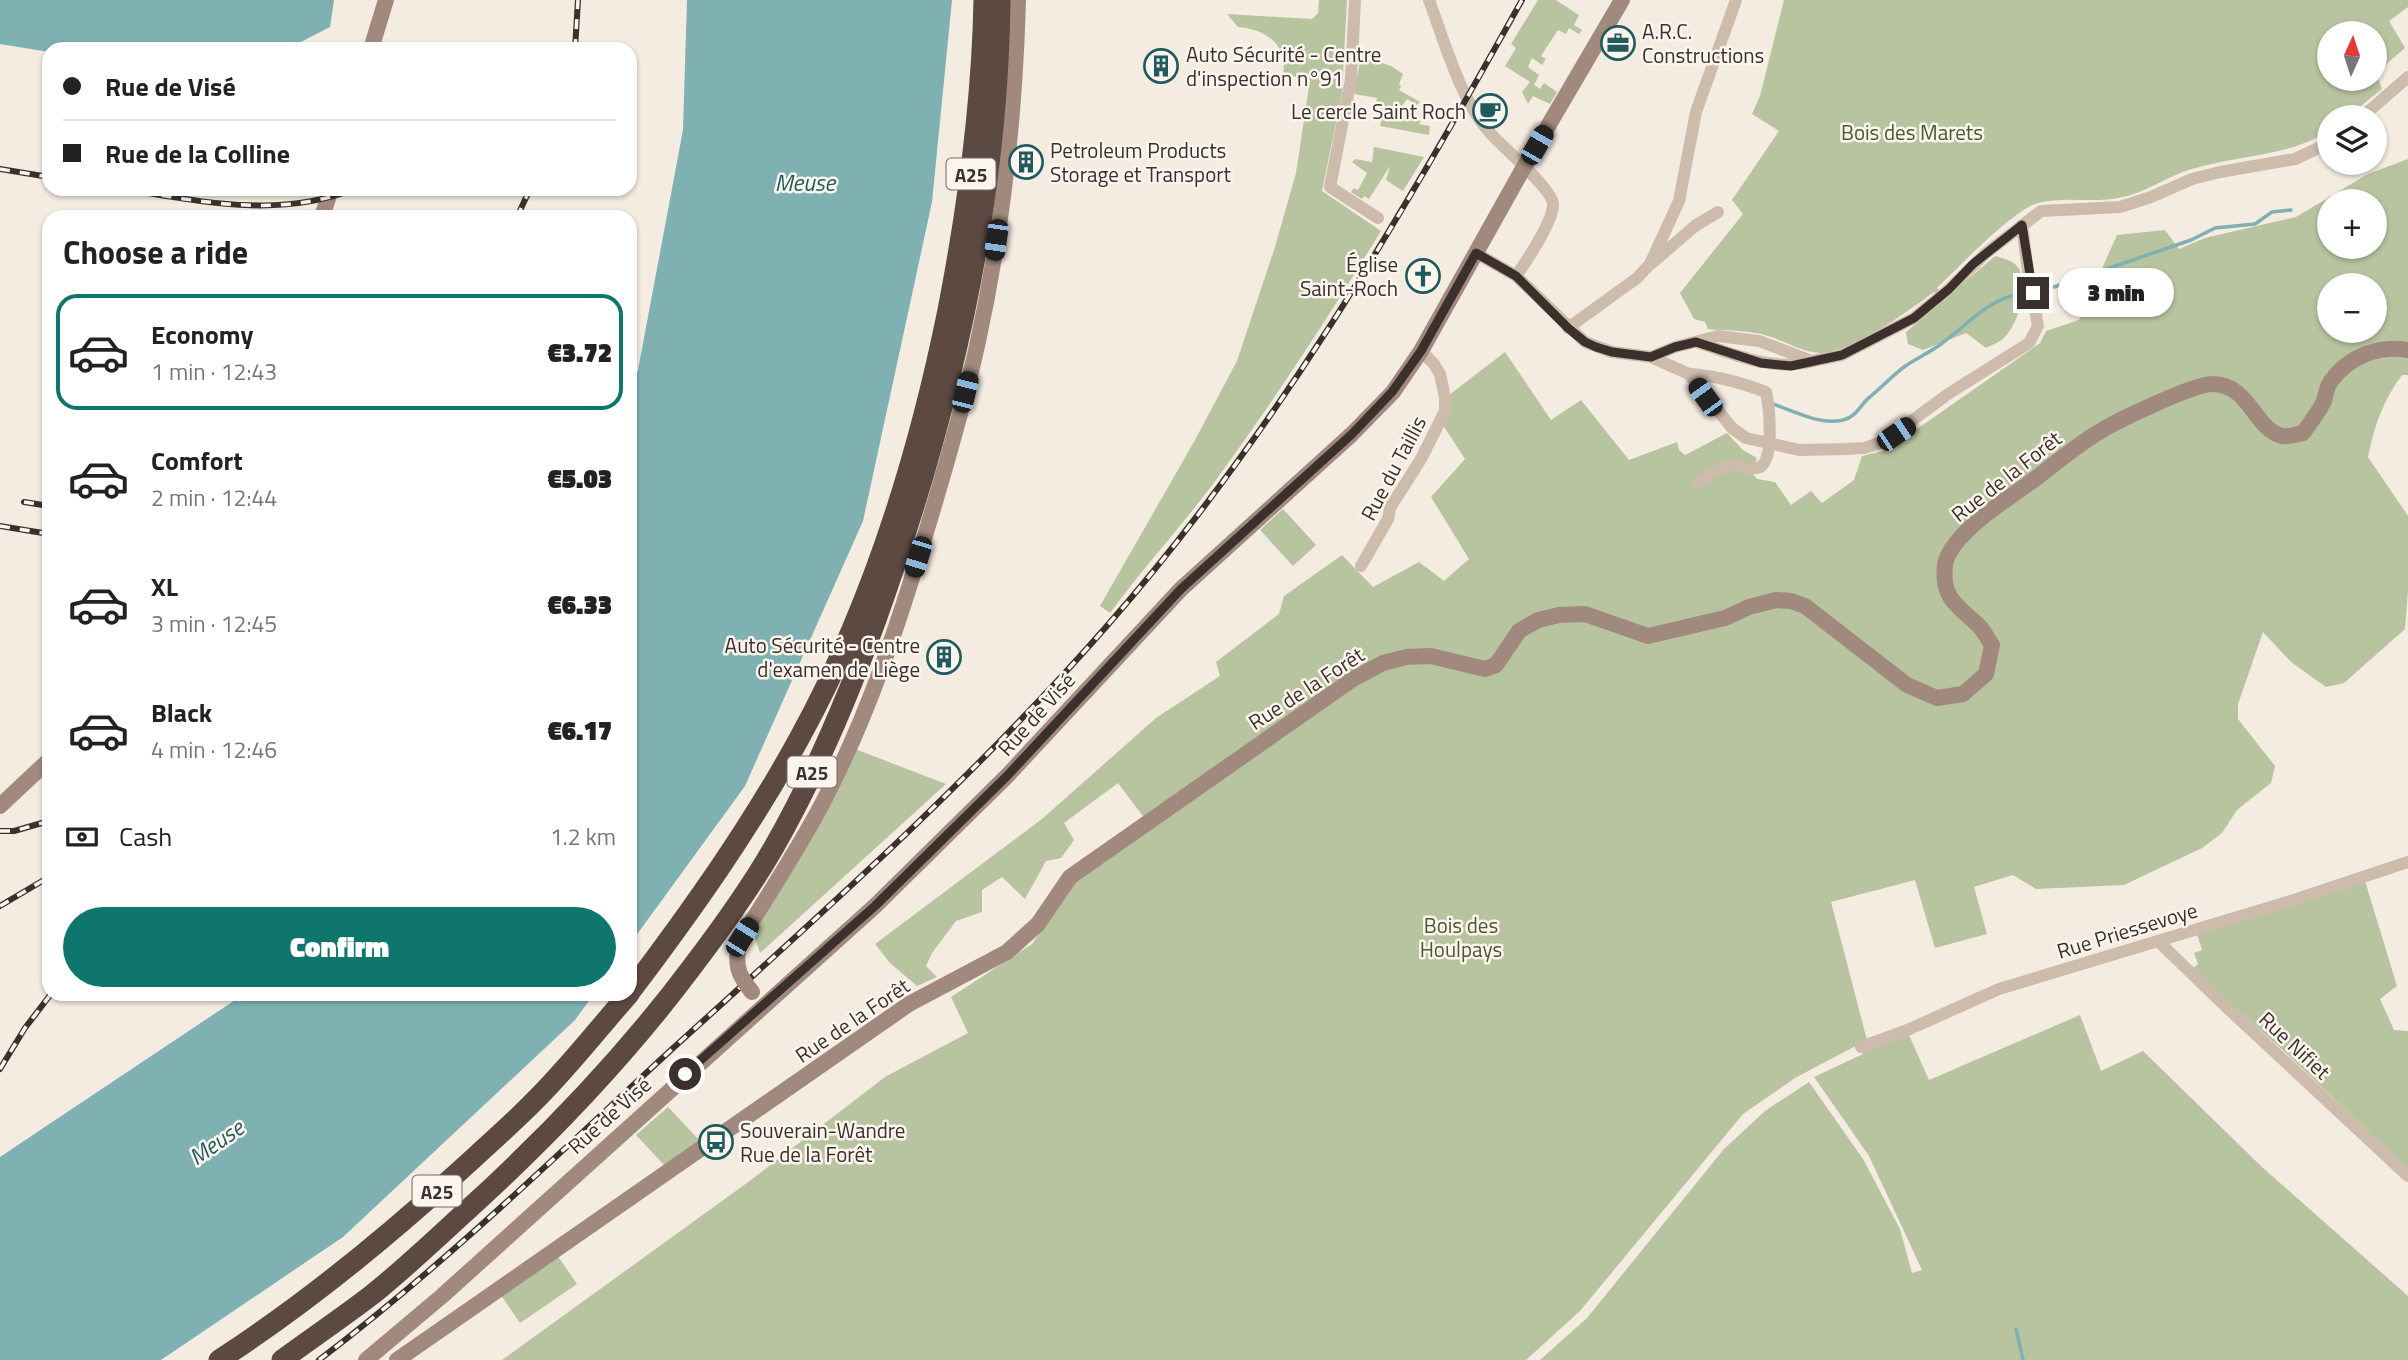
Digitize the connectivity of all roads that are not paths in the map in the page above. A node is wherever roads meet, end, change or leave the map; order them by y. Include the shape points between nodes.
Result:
1 (386, 0) edge
2 (984, 0) edge
3 (1000, 0) edge
4 (1018, 0) edge
5 (1355, 0) edge
6 (1429, 0) edge
7 (1622, 0) edge
8 (1736, 0) edge
9 (373, 42) edge
10 (2408, 77) edge
11 (2376, 105) edge
12 (2317, 149) edge
13 (1524, 167) junction
14 (1718, 212) dead end
15 (1378, 218) dead end
16 (2022, 225) junction
17 (1476, 253) junction
18 (1650, 264) junction
19 (1516, 276) junction
20 (1568, 328) junction
21 (1696, 342) junction
22 (2408, 350) edge
23 (1421, 351) junction
24 (1651, 357) junction
25 (1812, 361) junction
26 (1689, 374) junction
27 (1769, 444) junction
28 (1698, 482) dead end
29 (1361, 566) dead end
30 (42, 767) edge
31 (0, 806) edge
32 (2408, 862) edge
33 (2158, 941) junction
34 (637, 982) edge
35 (758, 998) junction
36 (622, 1001) edge
37 (1861, 1047) dead end
38 (2408, 1176) edge
39 (219, 1360) edge
40 (282, 1360) edge
41 (366, 1360) edge
42 (397, 1360) edge

1 - 9 main road
2 - 34 highway, A25 via 976,137 961,242 925,414 885,545 861,608 801,735 746,830
3 - 40 highway, A25 via 989,152 976,245 941,417 904,540 852,683 774,848 656,1016 581,1101 429,1246
4 - 35 main road, bridge via 1006,176 977,345 947,462 906,598 863,713 822,805 742,937 739,975
5 - 15 street via 1351,79 1330,187
6 - 13 street via 1471,103 1491,134
7 - 13 main road, Rue de Visé
8 - 18 street via 1696,112 1679,201
10 - 11 street
12 - 16 street via 2295,159 2192,179 2120,207 2042,212
13 - 17 main road, Rue de Visé
13 - 19 street via 1554,206
14 - 18 street
16 - 25 street via 1914,318 1842,355
16 - 27 street via 2038,326 2029,343 1883,442 1864,448 1799,450
17 - 19 street
17 - 23 main road, Rue de Visé
18 - 20 street
19 - 20 street
20 - 24 street via 1596,347
21 - 24 street
21 - 25 street via 1761,363 1791,366
21 - 25 street via 1736,336
22 - 42 main road, Rue de la Forêt via 2391,347 2350,362 2330,381 2323,404 2303,433 2289,436 2270,429 2236,390 2224,385 2208,383 2178,394 2099,431 1974,524 1954,544 1945,562 1947,594 1992,645 1986,674 1964,694 1937,698 1907,685 1805,606 1776,600 1725,618 1648,636 1585,614 1548,617 1518,631 1496,665 1485,669 1431,656 1383,663 1070,877 1038,924 1007,952 909,1004
23 - 29 street, Rue du Taillis via 1440,374 1445,411
23 - 35 main road, Rue de Visé via 1392,392 1352,434 1181,589 1007,776 875,906
24 - 26 street
26 - 27 street via 1732,428 1746,438
26 - 27 street via 1766,392
27 - 28 street via 1761,466 1726,466
30 - 31 main road
32 - 33 street, Rue Priessevoye
33 - 37 street, Rue Priessevoye via 1998,989
33 - 38 street, Rue Nifiet
35 - 41 main road, Rue de Visé via 442,1296
36 - 39 highway, A25 via 558,1076 416,1210 355,1263

